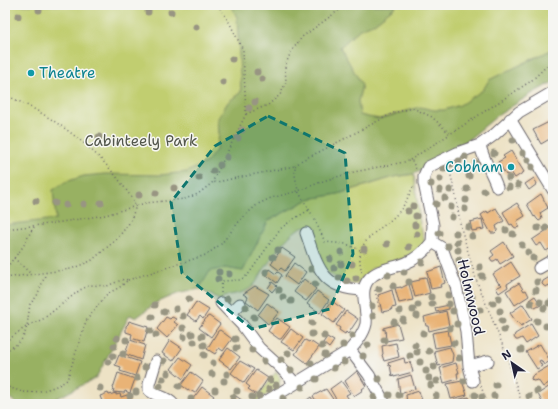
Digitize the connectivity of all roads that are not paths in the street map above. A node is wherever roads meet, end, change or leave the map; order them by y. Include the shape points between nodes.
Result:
1 (553, 92) edge
2 (510, 119) junction
3 (480, 145) junction
4 (497, 187) dead end
5 (553, 190) edge
6 (306, 233) dead end
7 (432, 242) junction
8 (553, 260) edge
9 (539, 268) dead end
10 (370, 287) junction
11 (222, 300) road end
12 (240, 304) dead end
13 (231, 313) junction
14 (350, 350) junction
15 (156, 361) dead end
16 (488, 361) dead end
17 (469, 366) junction
18 (473, 380) road end
19 (295, 383) junction
20 (173, 404) edge
21 (262, 404) edge
22 (385, 404) edge

1 - 2 street
2 - 3 street
2 - 5 street
3 - 4 street via 484,161
3 - 7 street via 428,167 424,183 433,225
6 - 10 street via 320,269 329,281 347,288
7 - 10 street via 415,258 373,275
7 - 17 street, Holmwood via 442,248 456,286 466,329
8 - 9 street
10 - 14 street via 366,324
11 - 13 street
12 - 13 street
13 - 19 street via 259,348
14 - 19 street
14 - 22 street via 369,375
15 - 20 street via 148,384 149,390
16 - 17 street
17 - 18 street, Holmwood
19 - 21 street

